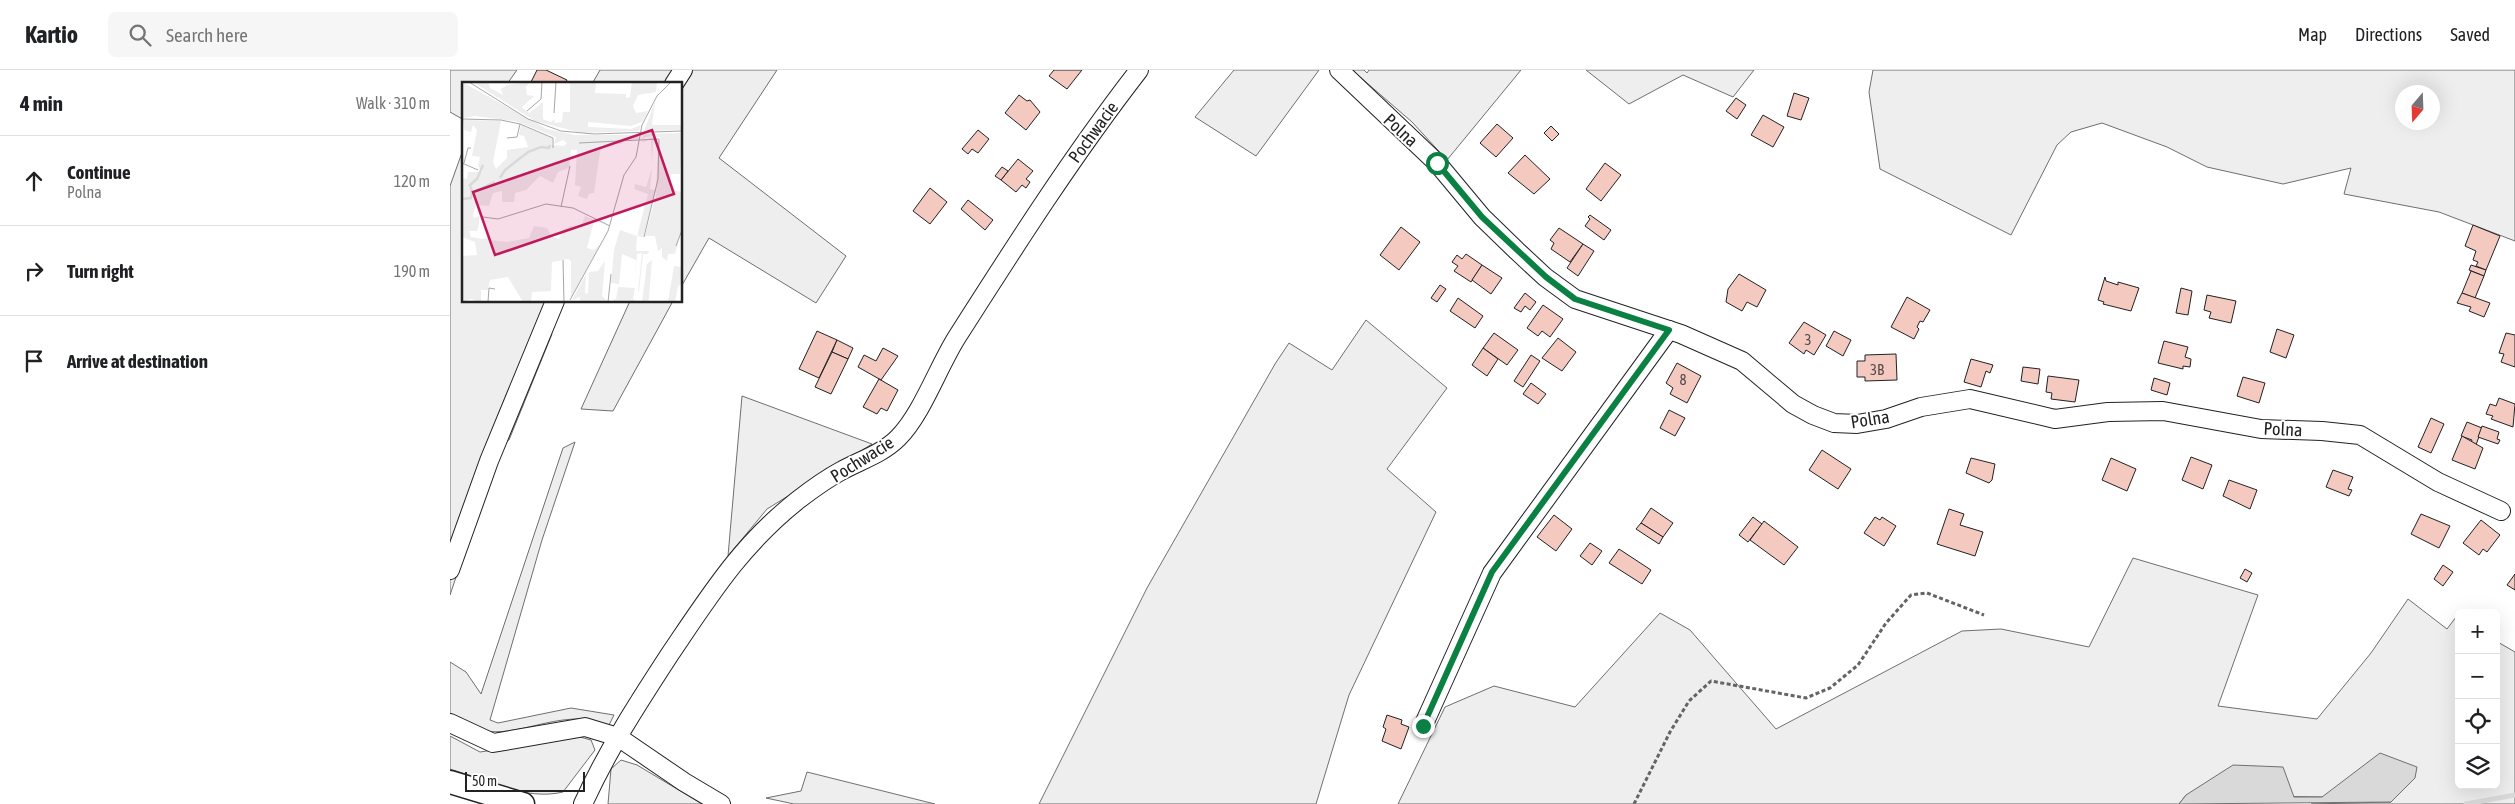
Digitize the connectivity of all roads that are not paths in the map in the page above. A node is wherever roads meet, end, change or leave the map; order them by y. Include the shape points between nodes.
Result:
1 (683, 70) edge
2 (1139, 70) edge
3 (1339, 70) edge
4 (675, 82) edge
5 (555, 302) edge
6 (1669, 330) junction
7 (2500, 511) dead end
8 (450, 570) edge
9 (450, 723) edge
10 (1423, 726) dead end
11 (618, 737) junction
12 (450, 782) edge
13 (523, 804) edge
14 (583, 804) edge
15 (721, 804) edge

1 - 4 street
2 - 11 street, Pochwacie via 1091,132 1015,246 897,439 799,500 764,530 713,588
3 - 6 street, Polna via 1437,163 1482,217 1546,277 1575,299
5 - 8 street via 489,461
6 - 7 street, Polna via 1742,361 1793,404 1834,423 1857,424 1886,419 1921,407 1970,400 2055,419 2108,412 2164,411 2261,428 2360,435 2438,482
6 - 10 street via 1492,572
9 - 11 street via 493,742 585,727
11 - 14 street, Pochwacie
11 - 15 street
12 - 13 main road

